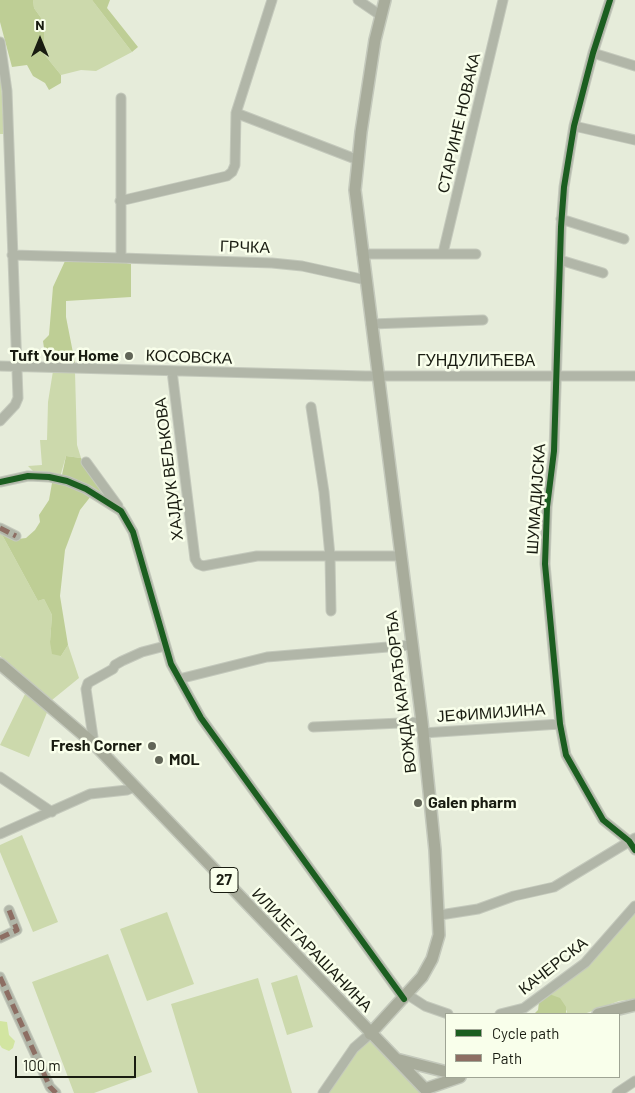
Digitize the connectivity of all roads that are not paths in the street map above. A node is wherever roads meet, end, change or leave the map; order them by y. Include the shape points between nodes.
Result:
1 (272, 0) edge
2 (358, 0) edge
3 (385, 0) edge
4 (503, 0) edge
5 (610, 0) edge
6 (380, 15) junction
7 (0, 42) edge
8 (593, 54) junction
9 (635, 66) edge
10 (121, 98) dead end
11 (236, 113) junction
12 (574, 126) junction
13 (635, 140) edge
14 (358, 160) junction
15 (120, 201) junction
16 (561, 219) junction
17 (624, 239) dead end
18 (443, 253) junction
19 (362, 254) junction
20 (476, 254) dead end
21 (12, 255) junction
22 (121, 258) junction
23 (560, 260) junction
24 (603, 273) dead end
25 (366, 280) junction
26 (483, 320) dead end
27 (372, 324) junction
28 (0, 366) edge
29 (16, 366) junction
30 (172, 371) junction
31 (378, 376) junction
32 (557, 376) junction
33 (635, 376) edge
34 (311, 407) dead end
35 (0, 421) edge
36 (86, 462) dead end
37 (0, 482) edge
38 (121, 512) junction
39 (0, 528) edge
40 (16, 536) dead end
41 (330, 556) junction
42 (401, 556) junction
43 (331, 611) dead end
44 (165, 646) junction
45 (412, 646) junction
46 (0, 664) edge
47 (179, 679) junction
48 (560, 724) junction
49 (313, 727) dead end
50 (423, 728) junction
51 (94, 744) junction
52 (0, 777) edge
53 (134, 787) junction
54 (52, 812) junction
55 (0, 834) edge
56 (632, 840) edge
57 (635, 850) edge
58 (635, 906) edge
59 (9, 910) dead end
60 (440, 915) junction
61 (0, 938) edge
62 (0, 977) edge
63 (406, 997) junction
64 (635, 1005) edge
65 (445, 1013) edge
66 (504, 1013) edge
67 (602, 1013) edge
68 (370, 1034) junction
69 (394, 1058) junction
70 (445, 1075) edge
71 (635, 1081) edge
72 (424, 1089) edge
73 (56, 1093) edge
74 (323, 1093) edge
75 (440, 1093) edge
76 (617, 1093) edge

1 - 11 street
2 - 6 street
3 - 6 main road, ВОЖДА КАРАЂОРЂА
4 - 18 street, СТАРИНЕ НОВАКА
5 - 8 street, ШУМАДИЈСКА
6 - 14 main road, ВОЖДА КАРАЂОРЂА
7 - 21 street via 7,91
8 - 9 street
8 - 12 street, ШУМАДИЈСКА
10 - 15 street
11 - 14 street
11 - 15 street via 235,165 227,176
12 - 13 street
12 - 16 street, ШУМАДИЈСКА
14 - 19 main road, ВОЖДА КАРАЂОРЂА via 355,190
15 - 22 street
16 - 17 street
16 - 23 street, ШУМАДИЈСКА
18 - 19 street
18 - 20 street
19 - 25 main road, ВОЖДА КАРАЂОРЂА
21 - 22 street, ГРЧКА
21 - 29 street
22 - 25 street, ГРЧКА via 275,263
23 - 24 street
23 - 32 street, ШУМАДИЈСКА
25 - 27 main road, ВОЖДА КАРАЂОРЂА
26 - 27 street
27 - 31 main road, ВОЖДА КАРАЂОРЂА
28 - 29 street, КОСОВСКА
29 - 30 street, КОСОВСКА
29 - 35 street via 18,398
30 - 31 street, КОСОВСКА
30 - 41 street, ХАЈДУК ВЕЉКОВА via 194,559 198,564 204,566 257,556
31 - 32 street, ГУНДУЛИЋЕВА
31 - 42 main road, ВОЖДА КАРАЂОРЂА
32 - 33 street, ГУНДУЛИЋЕВА
32 - 48 street, ШУМАДИЈСКА via 545,564
34 - 41 street
36 - 38 street
37 - 38 street via 28,476 67,481 86,489
38 - 44 street via 133,532
39 - 40 street
41 - 42 street
41 - 43 street
42 - 45 main road, ВОЖДА КАРАЂОРЂА
44 - 47 street
44 - 51 street via 116,664 88,683 86,689
45 - 47 street via 267,657
45 - 50 main road, ВОЖДА КАРАЂОРЂА
46 - 51 main road, ИЛИЈЕ ГАРАШАНИНА / 27
47 - 63 street via 201,718
48 - 50 street, ЈЕФИМИЈИНА
48 - 56 street, ШУМАДИЈСКА via 566,755 588,797 603,820
49 - 50 street, ЈЕФИМИЈИНА
50 - 60 main road, ВОЖДА КАРАЂОРЂА
51 - 53 main road, ИЛИЈЕ ГАРАШАНИНА / 27
52 - 54 street
53 - 54 street via 90,794
53 - 68 main road, ИЛИЈЕ ГАРАШАНИНА / 27
54 - 55 street
56 - 57 street, ШУМАДИЈСКА
56 - 60 street via 554,888 514,896 478,909
58 - 66 street, КАЧЕРСКА via 586,964 524,1008
59 - 61 street via 17,930
60 - 63 main road, ВОЖДА КАРАЂОРЂА via 440,935 432,959
62 - 73 street via 50,1087
63 - 65 street
63 - 68 main road, ВОЖДА КАРАЂОРЂА
64 - 67 main road
68 - 69 main road, ИЛИЈЕ ГАРАШАНИНА / 27
68 - 74 street via 354,1048
69 - 70 main road
69 - 72 main road, ИЛИЈЕ ГАРАШАНИНА
70 - 72 main road via 430,1076
70 - 75 main road
71 - 76 street

